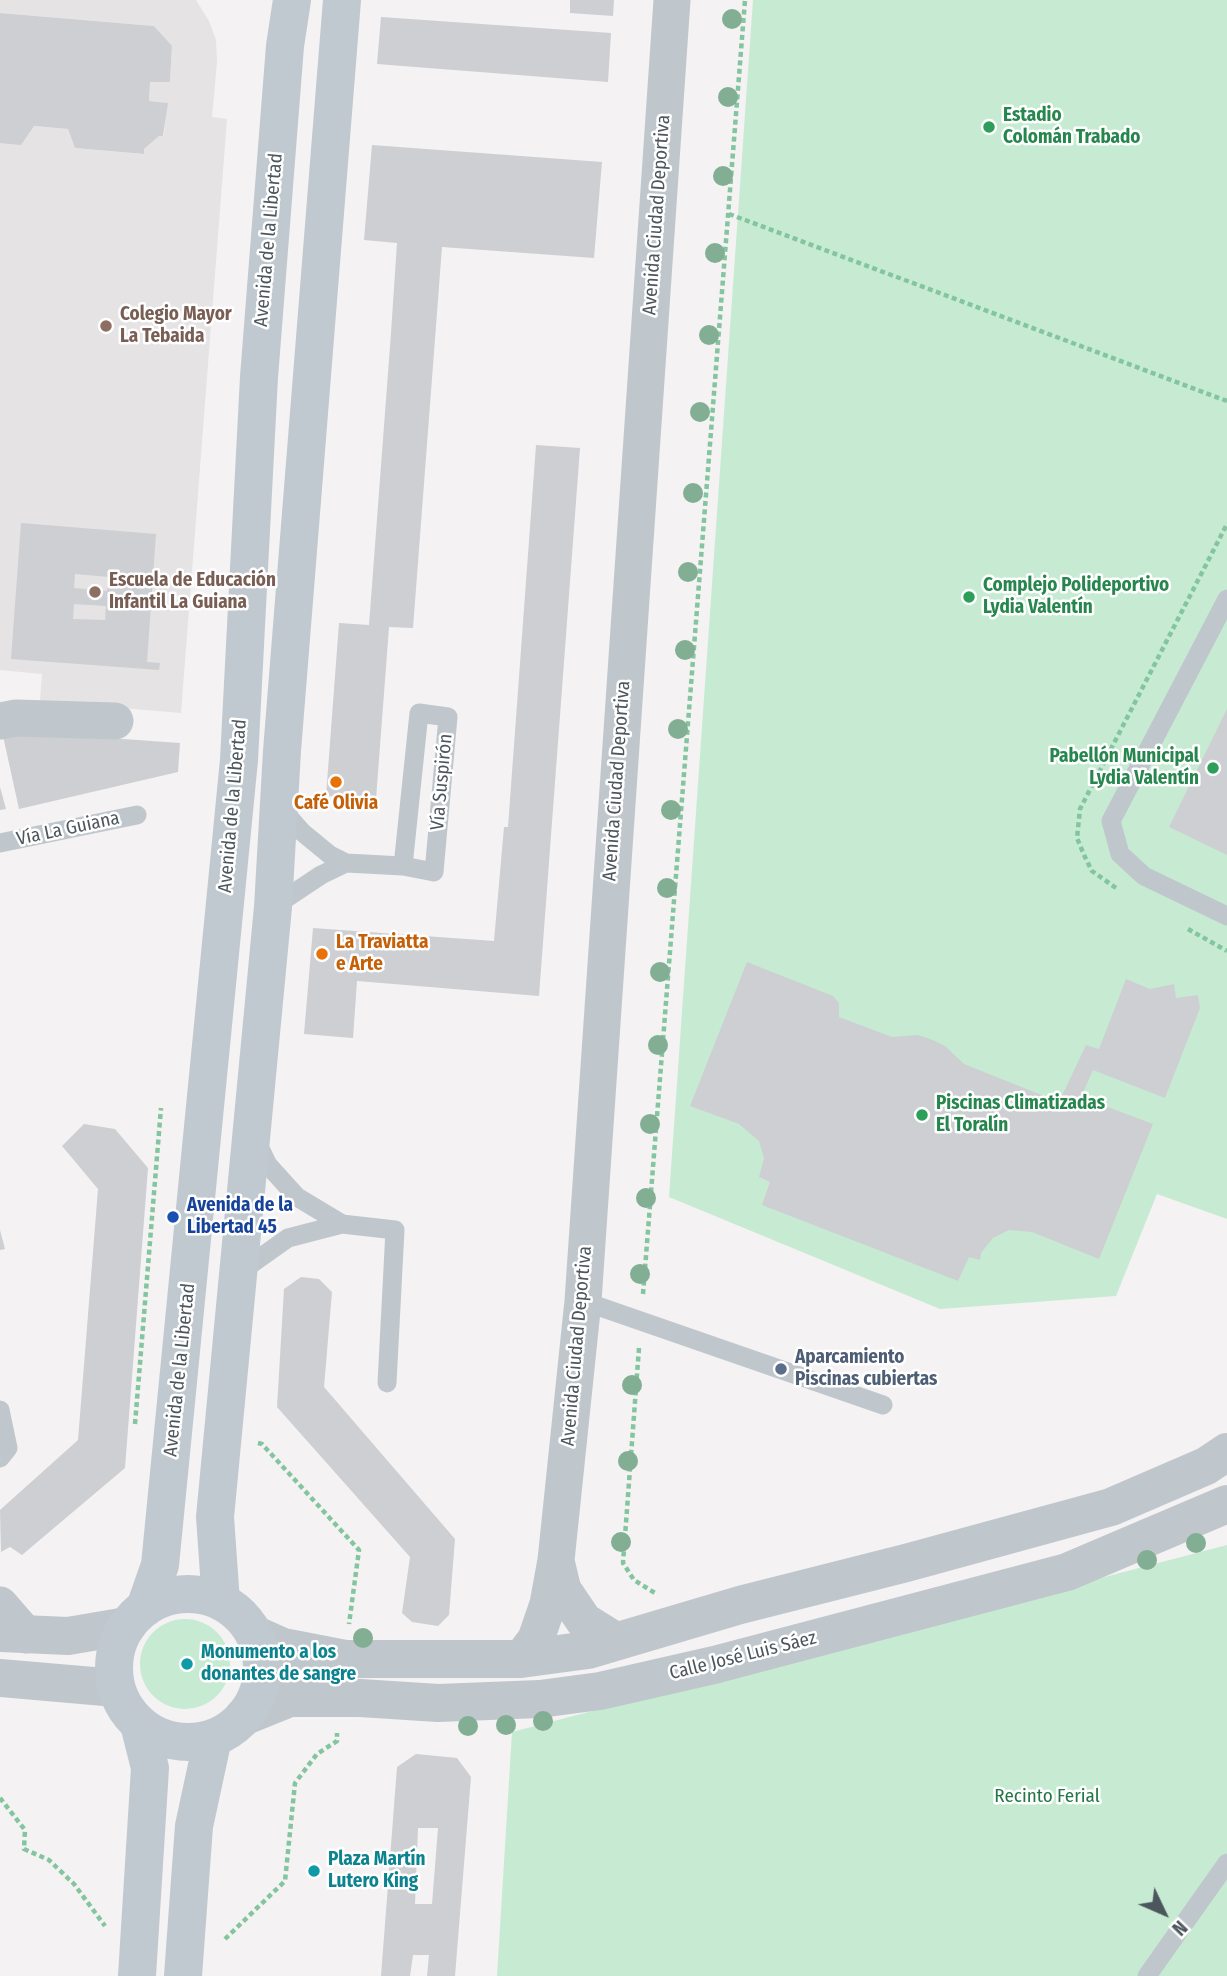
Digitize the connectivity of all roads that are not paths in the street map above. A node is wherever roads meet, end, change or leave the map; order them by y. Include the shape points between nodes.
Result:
1 (291, 0) edge
2 (672, 0) edge
3 (343, 1) edge
4 (259, 377) junction
5 (312, 383) junction
6 (256, 422) junction
7 (308, 428) junction
8 (1227, 599) edge
9 (0, 721) edge
10 (115, 721) dead end
11 (279, 806) junction
12 (137, 815) dead end
13 (0, 843) edge
14 (346, 863) junction
15 (403, 866) junction
16 (273, 907) junction
17 (1227, 916) edge
18 (253, 1133) junction
19 (342, 1224) junction
20 (240, 1272) junction
21 (583, 1301) junction
22 (387, 1383) dead end
23 (883, 1405) dead end
24 (0, 1410) edge
25 (1227, 1452) edge
26 (0, 1458) edge
27 (1227, 1504) edge
28 (556, 1560) junction
29 (221, 1602) junction
30 (0, 1605) edge
31 (136, 1617) junction
32 (13, 1634) edge
33 (254, 1634) junction
34 (616, 1641) junction
35 (521, 1659) junction
36 (0, 1678) edge
37 (116, 1689) junction
38 (139, 1724) junction
39 (228, 1728) junction
40 (1227, 1863) edge
41 (136, 1976) edge
42 (184, 1976) edge
43 (1147, 1976) edge

1 - 4 main road, Avenida de la Libertad
2 - 21 street, Avenida Ciudad Deportiva
3 - 5 main road
4 - 5 main road
4 - 6 main road, Avenida de la Libertad
5 - 7 main road
6 - 7 main road
6 - 31 main road, Avenida de la Libertad via 239,760 162,1553
7 - 11 main road
8 - 17 lane via 1111,821 1120,855 1144,876
9 - 10 street
11 - 14 lane via 311,839
11 - 16 main road
12 - 13 lane, Vía La Guiana
14 - 15 lane, Vía Suspirón
14 - 16 lane
15 - 15 lane, Vía Suspirón via 434,872 448,718 419,713
16 - 18 main road
18 - 19 lane via 268,1166 284,1184
18 - 20 main road
19 - 20 lane via 288,1238
19 - 22 lane via 395,1230
20 - 29 main road via 215,1517
21 - 23 lane
21 - 28 street, Avenida Ciudad Deportiva
24 - 26 lane via 8,1448
25 - 34 street via 1206,1466 1111,1507
27 - 39 street, Calle José Luis Sáez via 1067,1572 600,1691 449,1703 290,1698
28 - 34 street, Avenida Ciudad Deportiva via 563,1590 584,1621
28 - 35 street, Avenida Ciudad Deportiva via 537,1639
29 - 31 main road via 195,1594 169,1596
29 - 33 main road via 240,1615
30 - 32 street
31 - 32 street via 68,1636
31 - 37 main road via 115,1656
33 - 35 street via 283,1647 345,1659
33 - 39 main road via 261,1655 255,1699
34 - 35 street via 588,1650
36 - 37 street
37 - 38 main road
38 - 39 main road via 174,1741 194,1742
38 - 41 main road via 150,1768
39 - 42 main road via 194,1826
40 - 43 lane

